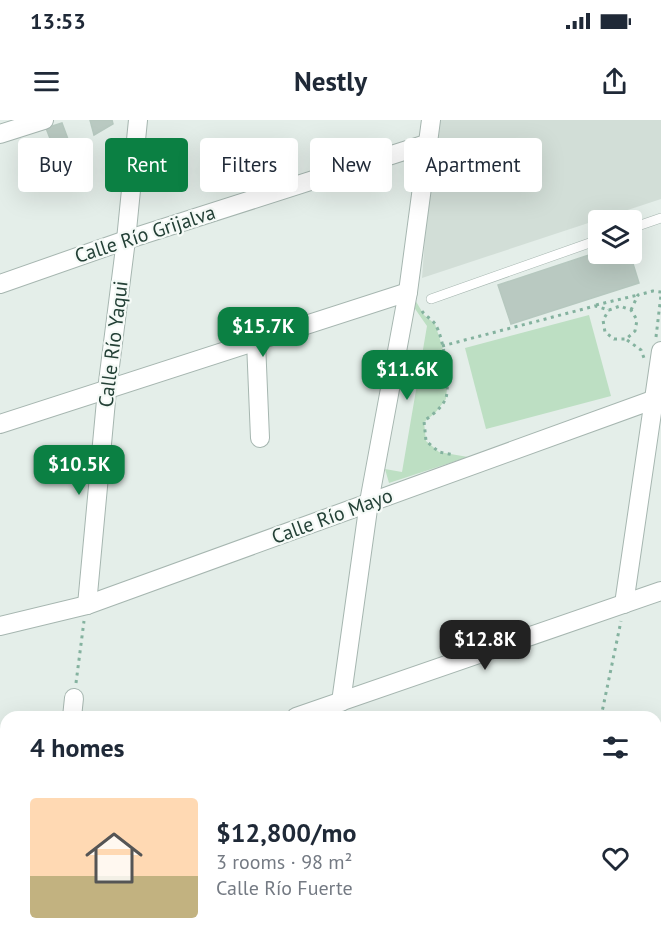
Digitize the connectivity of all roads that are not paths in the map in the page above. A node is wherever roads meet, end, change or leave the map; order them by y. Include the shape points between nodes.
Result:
1 (44, 120) edge
2 (138, 120) edge
3 (431, 120) edge
4 (0, 134) edge
5 (429, 138) edge
6 (404, 151) edge
7 (422, 192) edge
8 (661, 218) edge
9 (642, 225) edge
10 (126, 240) junction
11 (588, 244) edge
12 (0, 284) edge
13 (408, 292) junction
14 (431, 299) dead end
15 (256, 342) junction
16 (658, 346) edge
17 (107, 390) junction
18 (657, 399) edge
19 (0, 424) edge
20 (260, 438) dead end
21 (369, 502) junction
22 (661, 591) edge
23 (624, 604) junction
24 (87, 605) junction
25 (0, 626) edge
26 (75, 698) road end
27 (341, 702) junction
28 (73, 711) edge
29 (314, 711) edge

1 - 4 street
2 - 10 street, Calle Río Yaqui
3 - 5 street
6 - 10 street, Calle Río Grijalva
7 - 13 street
8 - 9 lane
10 - 12 street, Calle Río Grijalva
10 - 17 street, Calle Río Yaqui
11 - 14 lane
13 - 15 street
13 - 21 street
15 - 17 street
15 - 20 street
16 - 18 street
17 - 19 street
17 - 24 street, Calle Río Yaqui
18 - 21 street, Calle Río Mayo
18 - 23 street
21 - 24 street, Calle Río Mayo
21 - 27 street
22 - 23 street
23 - 27 street
24 - 25 street, Calle Río Mayo
26 - 28 street
27 - 29 street

